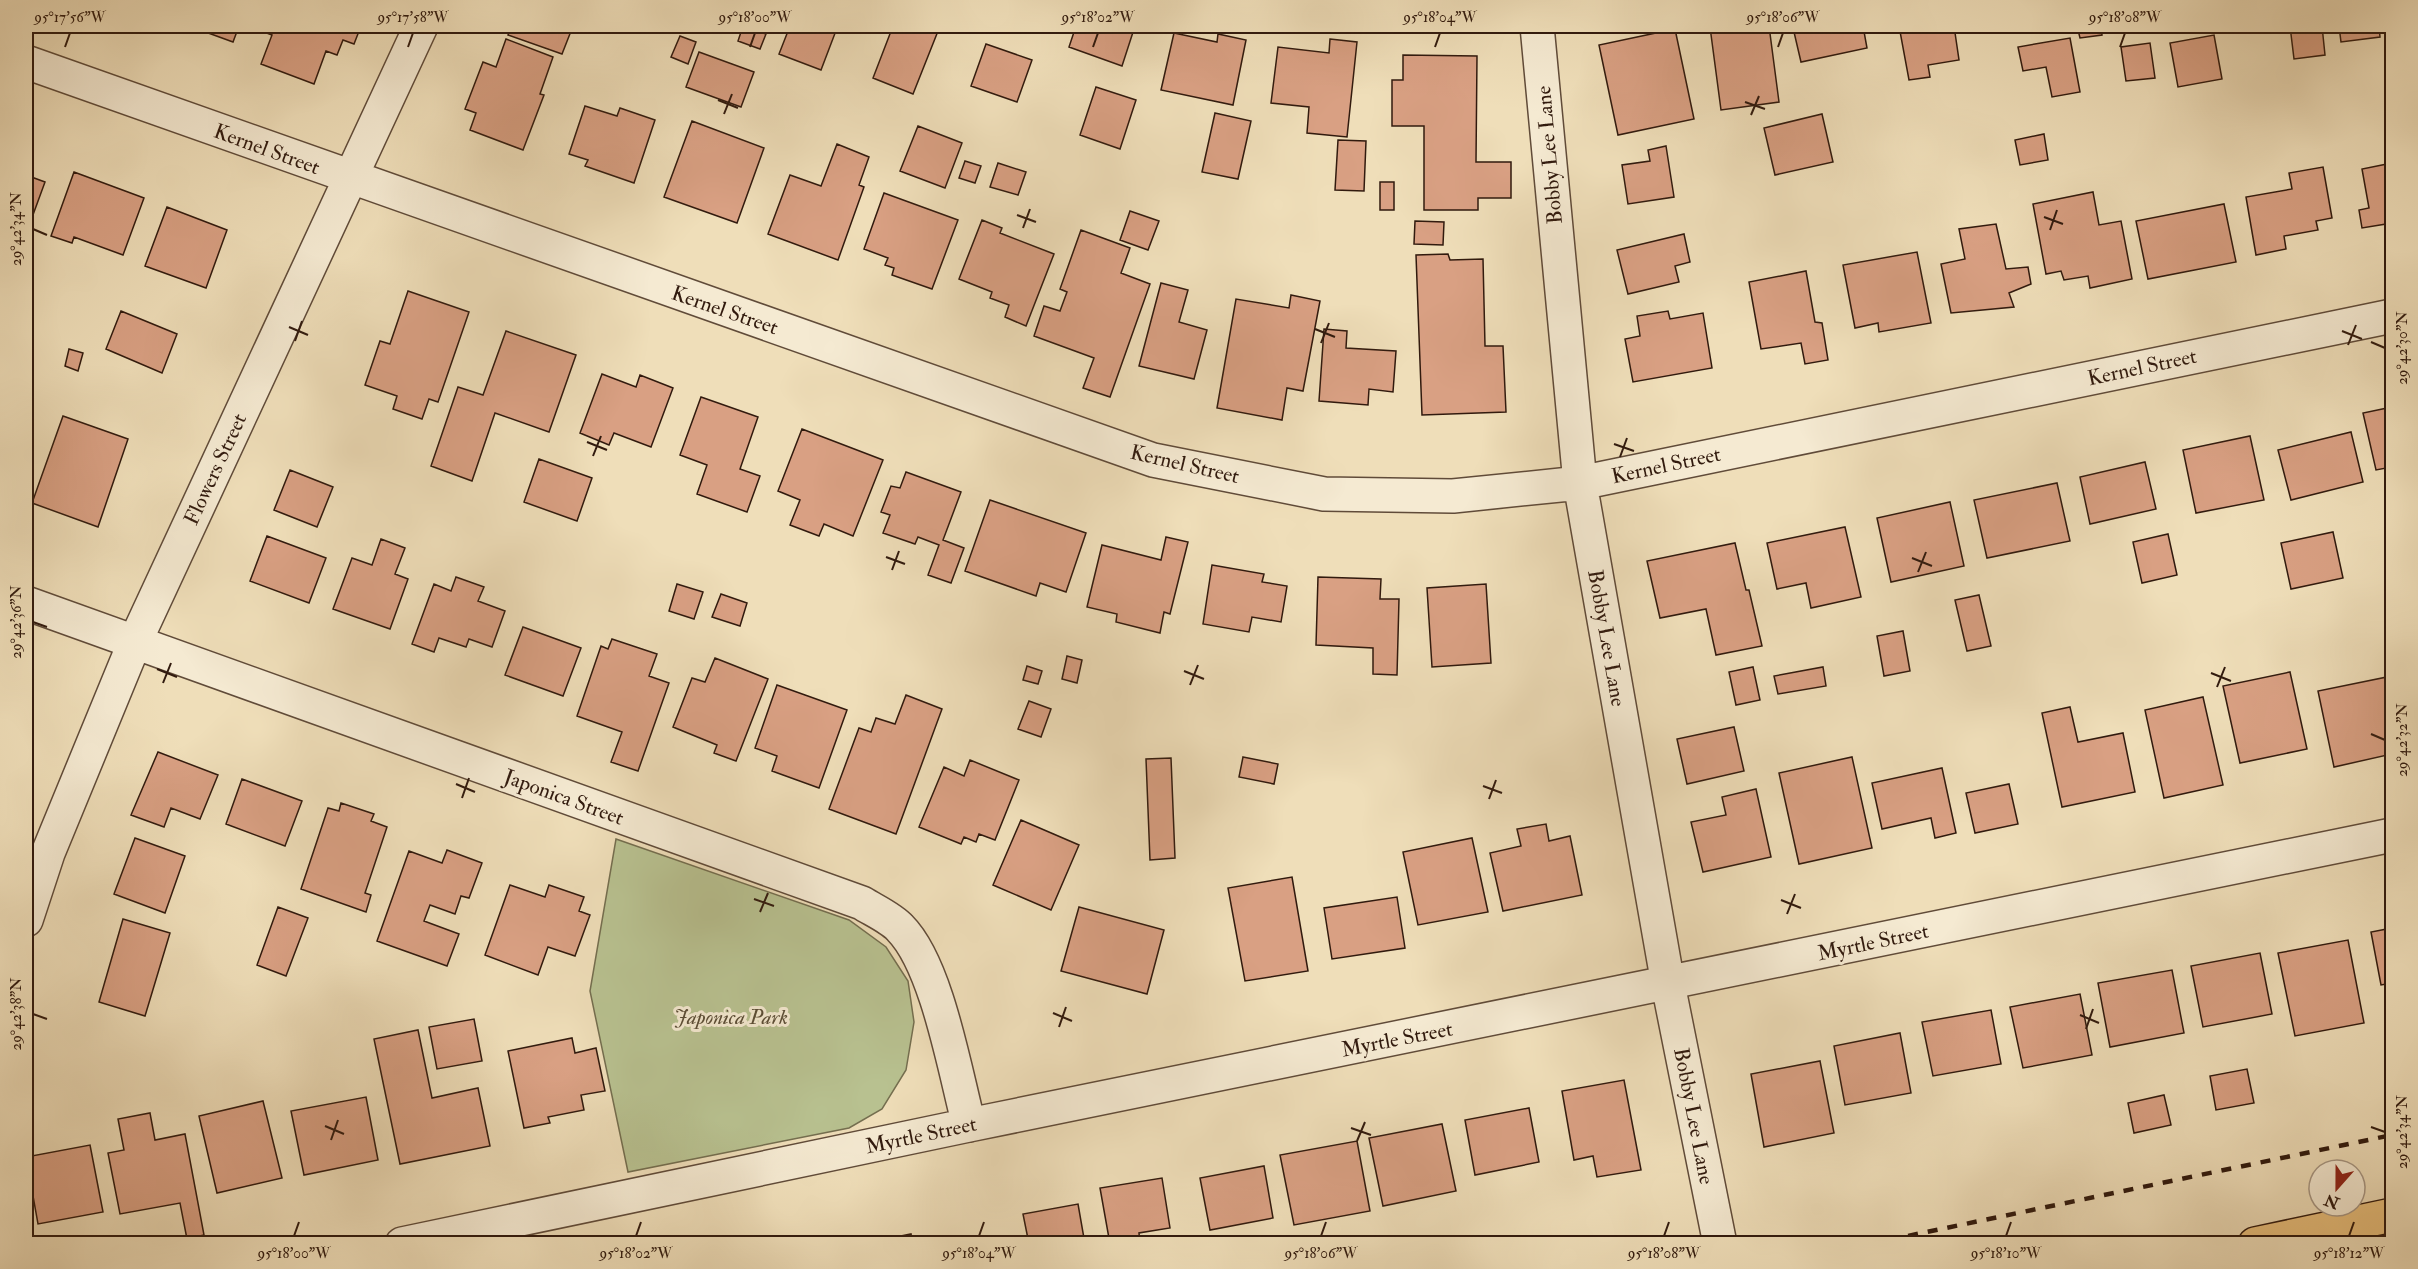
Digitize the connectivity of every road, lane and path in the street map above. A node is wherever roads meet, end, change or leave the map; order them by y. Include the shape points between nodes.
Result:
1 (421, 26) edge
2 (1537, 26) edge
3 (26, 62) edge
4 (350, 178) junction
5 (2392, 316) edge
6 (1580, 483) junction
7 (26, 603) edge
8 (134, 644) junction
9 (2392, 835) edge
10 (26, 920) edge
11 (1668, 984) junction
12 (969, 1125) junction
13 (2392, 1215) edge
14 (402, 1244) edge
15 (1720, 1244) edge
16 (2255, 1244) edge

1 - 4 street, Flowers Street
2 - 6 street, Bobby Lee Lane
3 - 4 street, Kernel Street
4 - 6 street, Kernel Street via 1153,460 1324,494 1453,496
4 - 8 street, Flowers Street
5 - 6 street, Kernel Street
6 - 11 street, Bobby Lee Lane
7 - 8 street, Japonica Street
8 - 10 street, Flowers Street via 48,853
8 - 12 street, Japonica Street via 862,903 900,927 923,962
9 - 11 street, Myrtle Street
11 - 12 street, Myrtle Street
11 - 15 street, Bobby Lee Lane
12 - 14 street, Myrtle Street
13 - 16 main road

